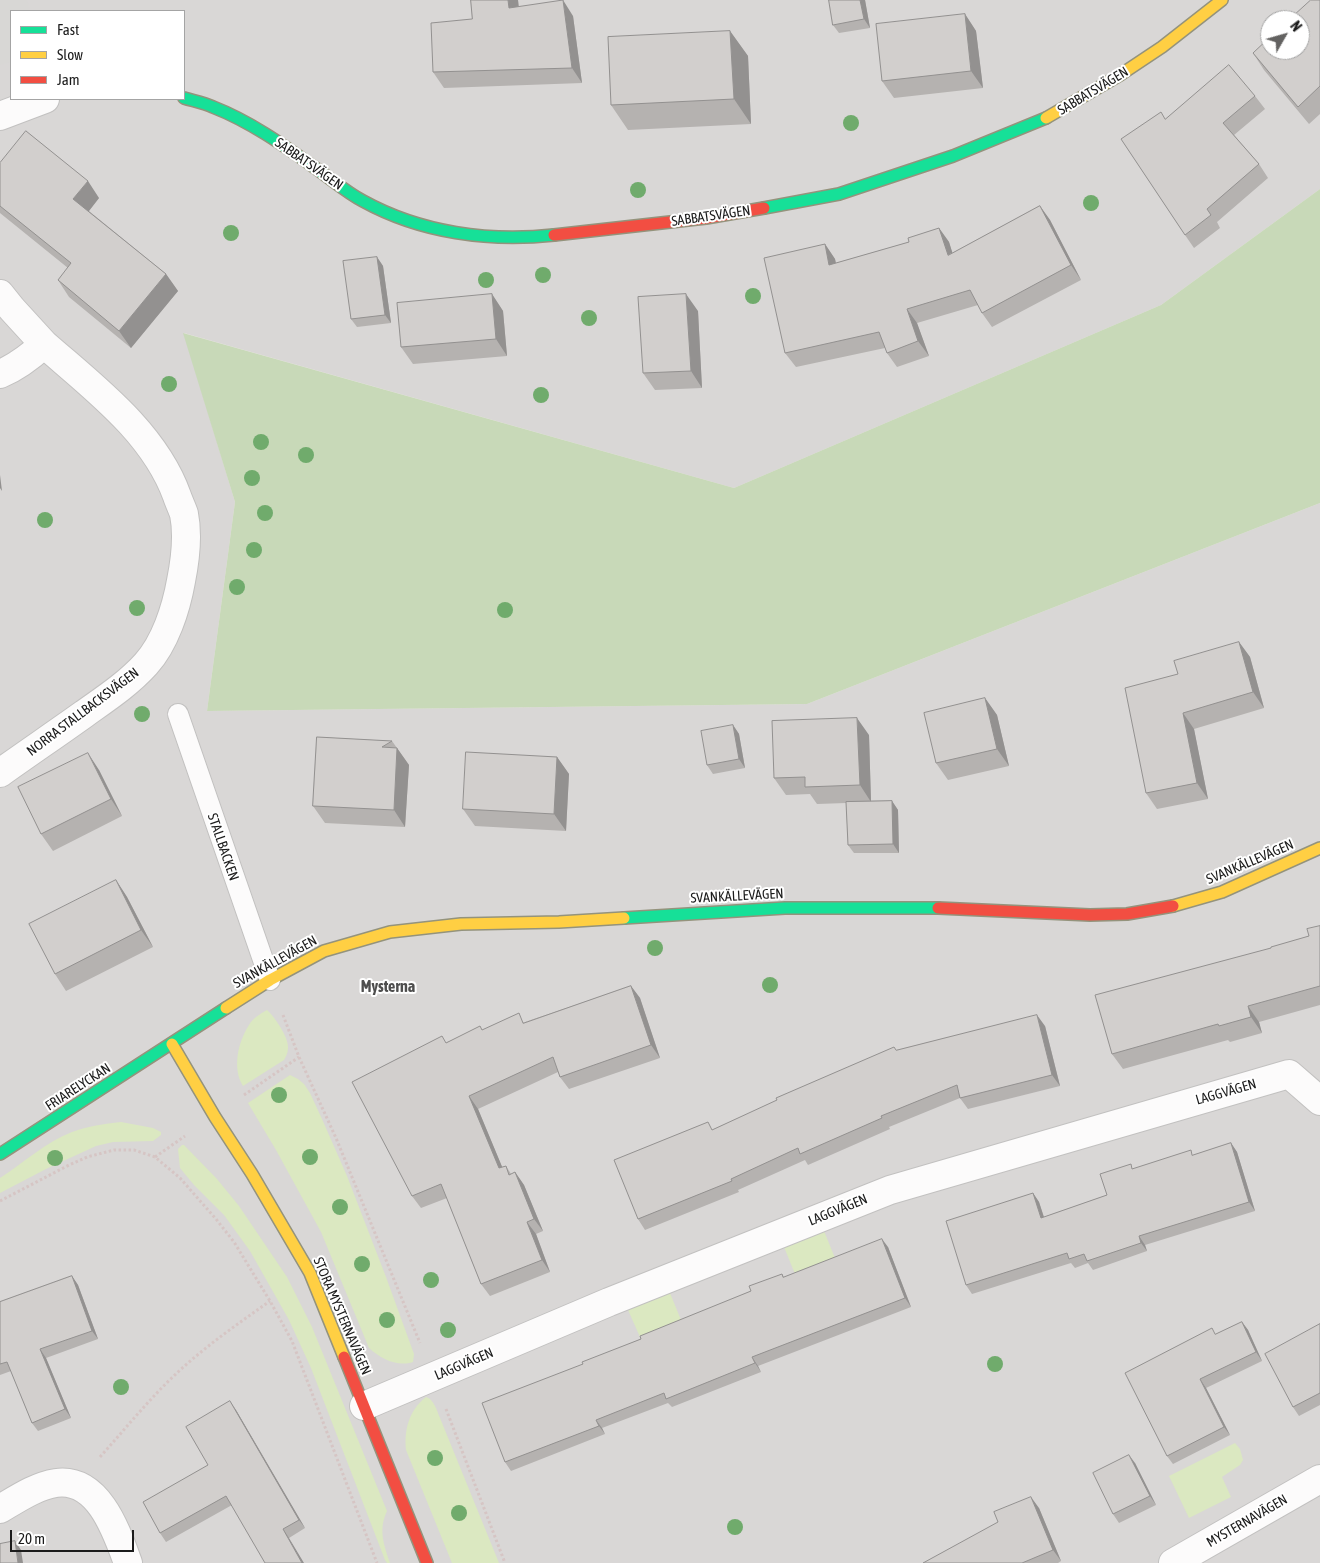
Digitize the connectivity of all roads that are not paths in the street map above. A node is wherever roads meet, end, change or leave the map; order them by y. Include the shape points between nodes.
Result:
1 (1222, 0) edge
2 (185, 98) edge
3 (42, 100) edge
4 (0, 116) edge
5 (0, 294) edge
6 (44, 344) junction
7 (0, 374) edge
8 (178, 714) dead end
9 (0, 773) edge
10 (1320, 848) edge
11 (270, 980) junction
12 (172, 1044) junction
13 (1320, 1101) edge
14 (0, 1154) edge
15 (364, 1406) junction
16 (1320, 1479) edge
17 (0, 1509) edge
18 (128, 1563) edge
19 (427, 1563) edge
20 (1173, 1563) edge

1 - 2 street, SABBATSVÄGEN via 1162,47 1054,115 953,156 839,194 706,218 542,236 498,238 450,232 406,220 362,201 248,124 212,106
3 - 4 street
5 - 6 street, NORRA STALLBACKSVÄGEN
6 - 7 street via 31,356
6 - 9 street, NORRA STALLBACKSVÄGEN via 123,415 163,464 184,514 186,556 172,616 158,647 147,662 130,680
8 - 11 lane, STALLBACKEN
10 - 11 street, SVANKÄLLEVÄGEN via 1222,892 1166,908 1127,914 929,908 785,908 559,922 461,924 390,932 324,951
11 - 12 street, SVANKÄLLEVÄGEN
12 - 14 street, FRIARELYCKAN
12 - 15 street, STORA MYSTERNAVÄGEN via 310,1273
13 - 15 street, LAGGVÄGEN via 1289,1074 890,1190 610,1302
15 - 19 street, STORA MYSTERNAVÄGEN
16 - 20 street, MYSTERNAVÄGEN
17 - 18 street via 49,1485 76,1485 104,1508

